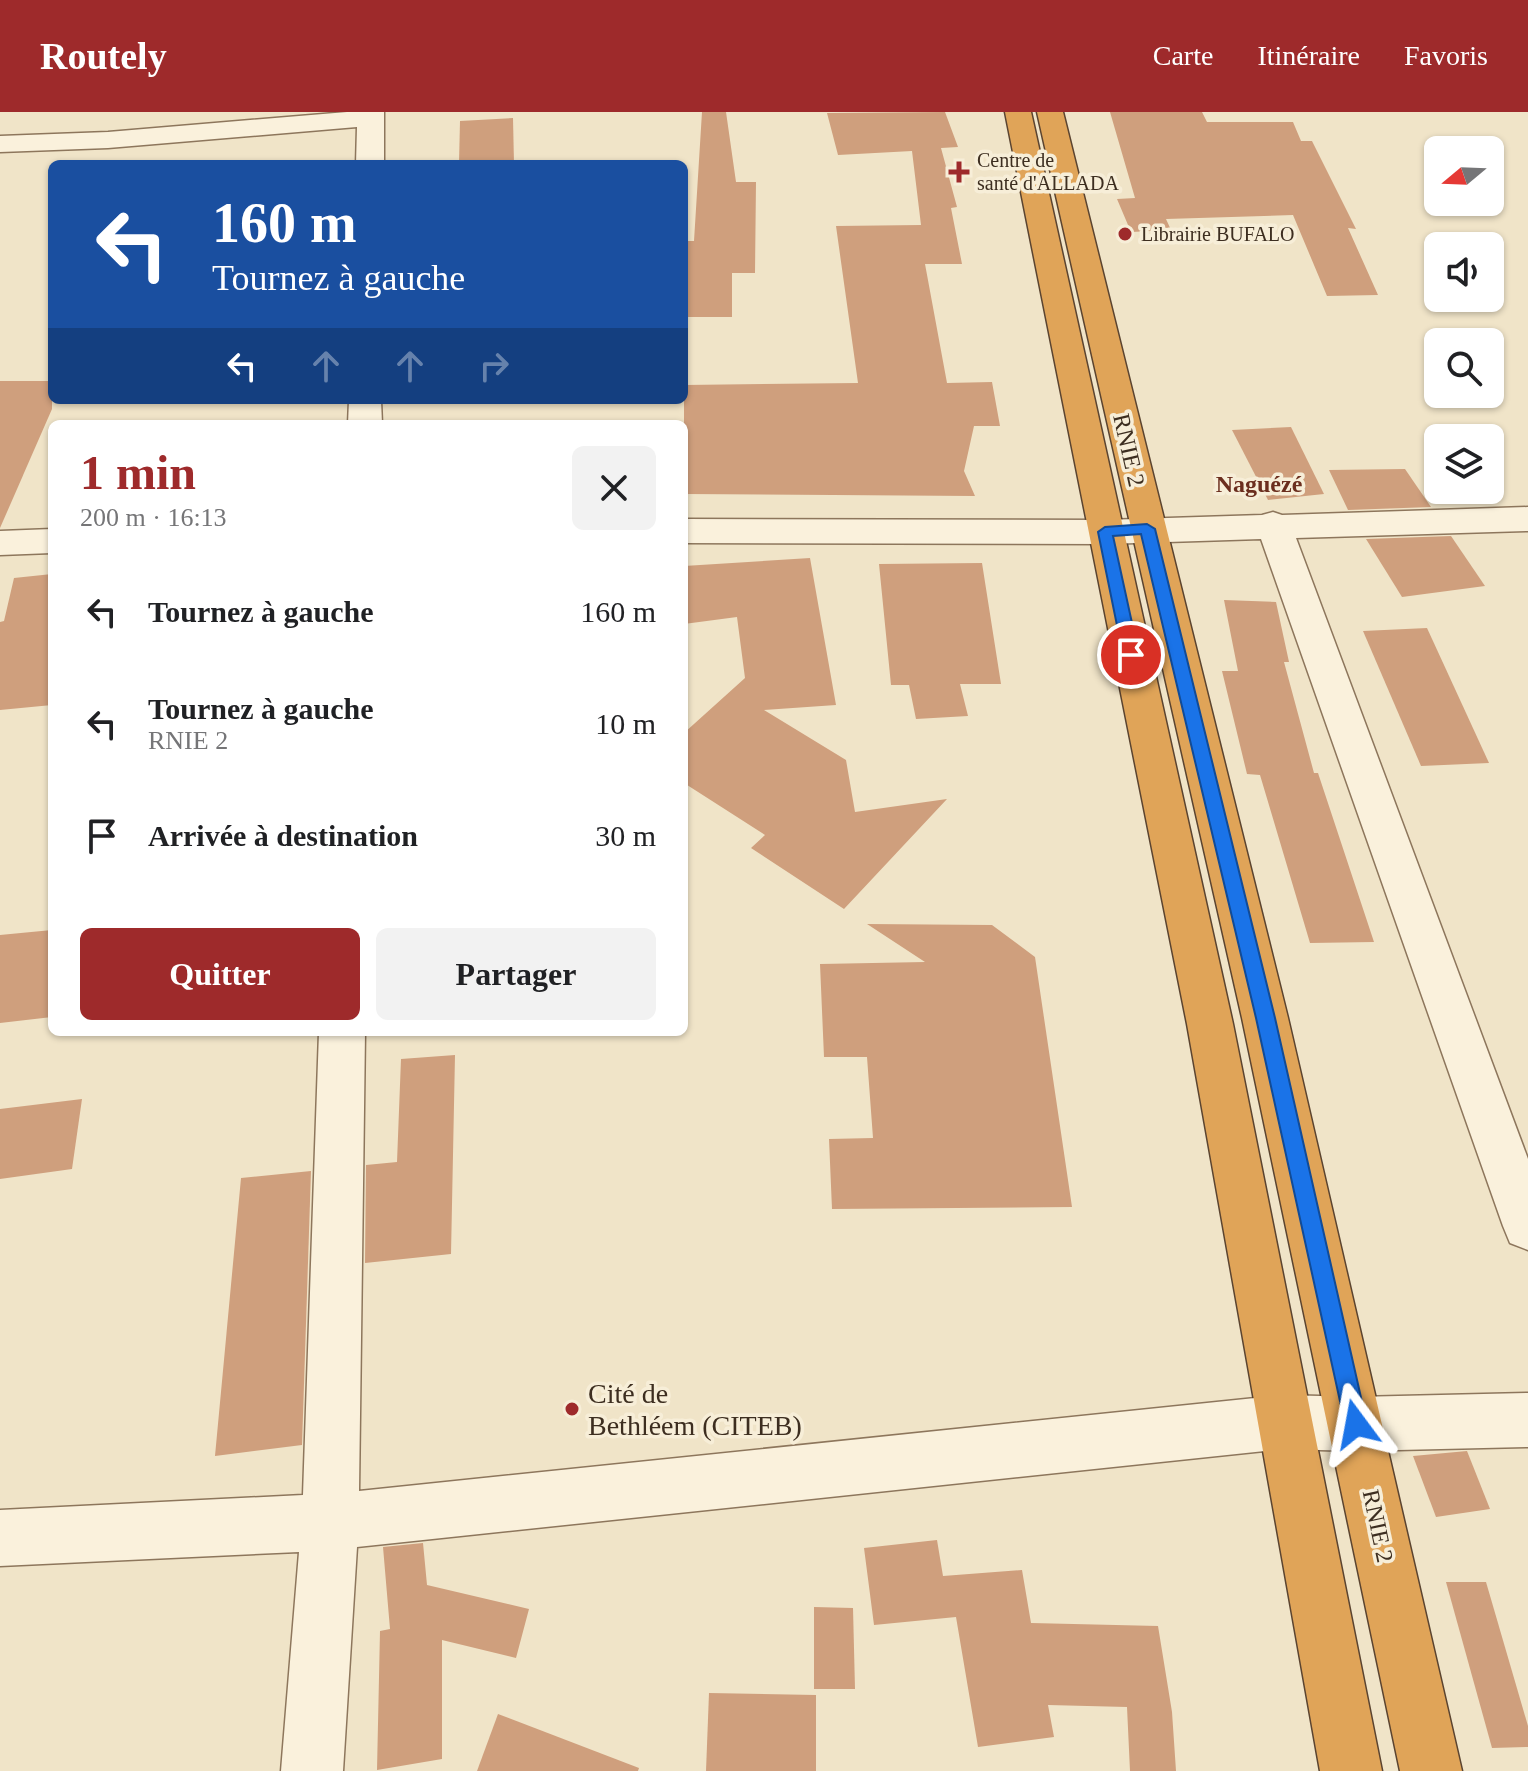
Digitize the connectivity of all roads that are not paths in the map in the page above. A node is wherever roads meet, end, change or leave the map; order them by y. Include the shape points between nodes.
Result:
1 (1018, 112) edge
2 (1050, 112) edge
3 (371, 115) edge
4 (0, 144) edge
5 (370, 160) edge
6 (1528, 519) edge
7 (1273, 524) junction
8 (1147, 529) junction
9 (688, 531) edge
10 (1105, 532) junction
11 (48, 541) edge
12 (0, 543) edge
13 (1265, 1018) junction
14 (1210, 1024) junction
15 (342, 1036) edge
16 (1528, 1226) edge
17 (1528, 1420) edge
18 (1283, 1422) junction
19 (1356, 1424) junction
20 (330, 1522) junction
21 (0, 1538) edge
22 (312, 1771) edge
23 (1351, 1771) edge
24 (1431, 1771) edge

1 - 10 highway, RNIE 2 / RNIE 2
2 - 8 highway, RNIE 2 / RNIE 2
3 - 4 street via 108,140
3 - 5 street
6 - 7 street
7 - 8 street
7 - 16 street
8 - 10 street
8 - 13 highway, RNIE 2 / RNIE 2
9 - 10 street
10 - 14 highway, RNIE 2 / RNIE 2
11 - 12 street
13 - 14 highway
13 - 19 highway, RNIE 2 / RNIE 2
14 - 18 highway, RNIE 2 / RNIE 2
15 - 20 street
17 - 19 street
18 - 19 street
18 - 20 street
18 - 23 highway, RNIE 2 / RNIE 2
19 - 24 highway, RNIE 2 / RNIE 2
20 - 21 street
20 - 22 street

